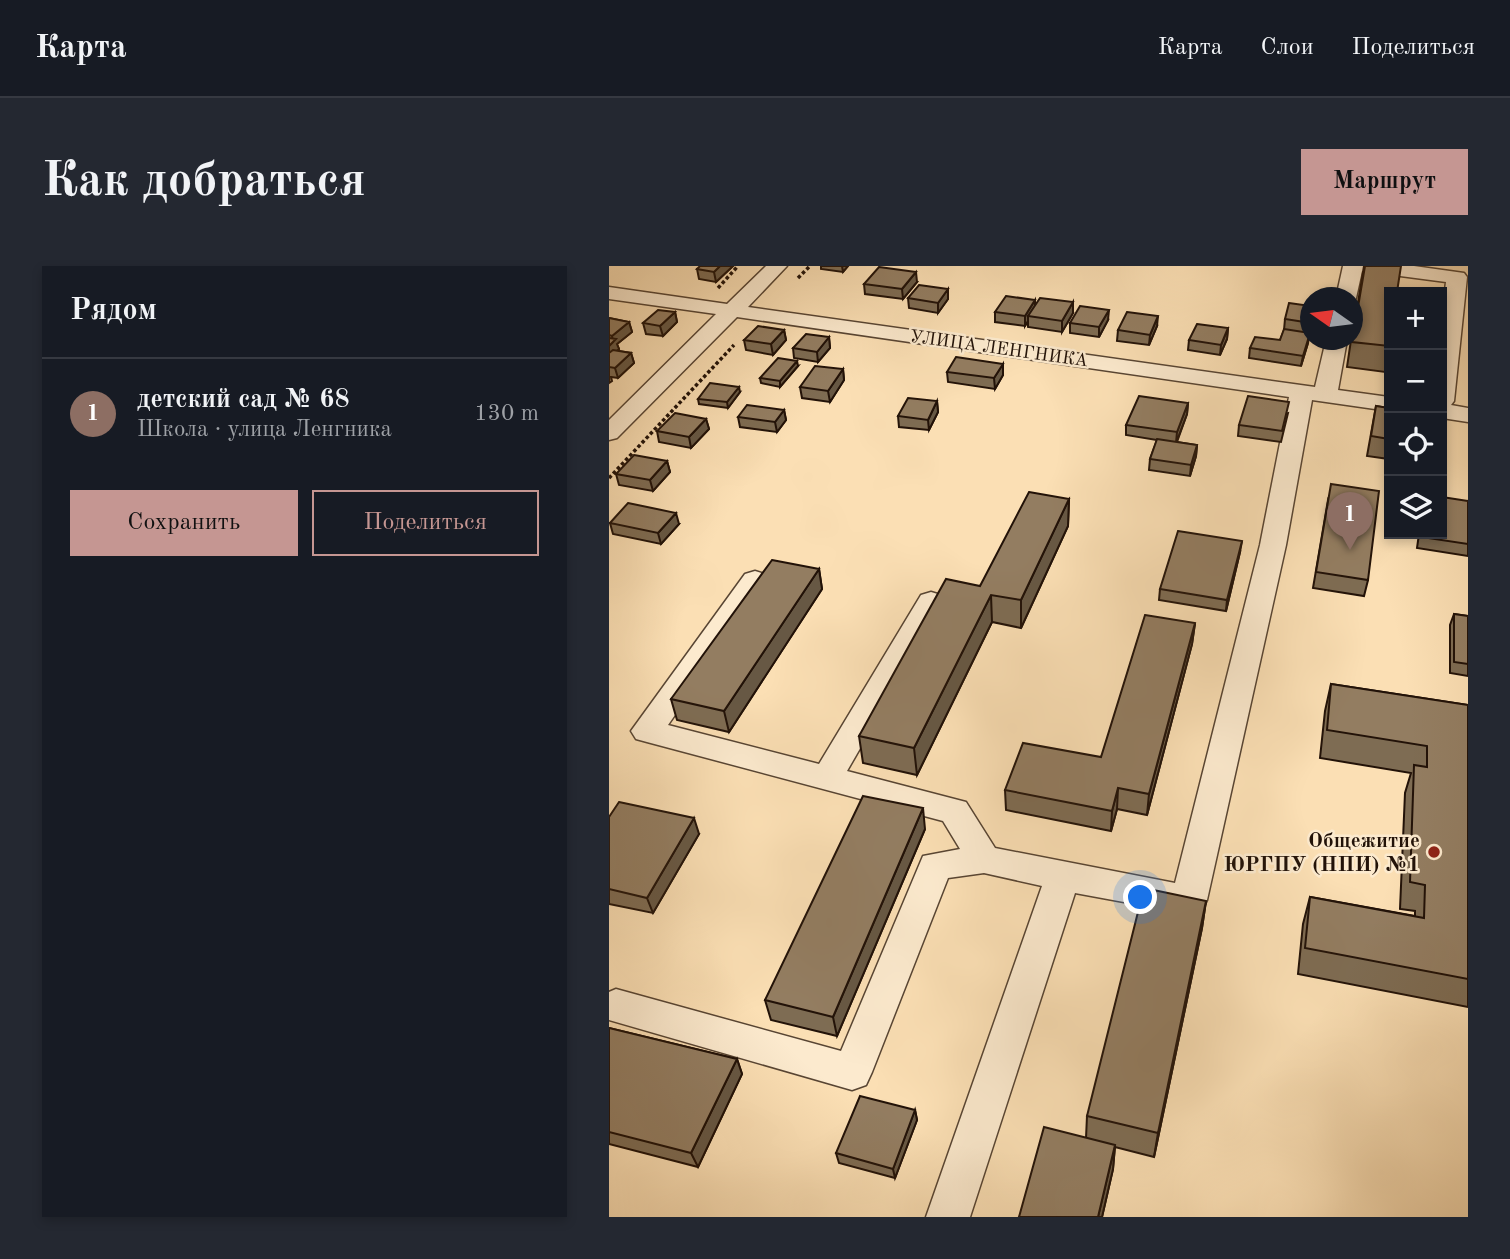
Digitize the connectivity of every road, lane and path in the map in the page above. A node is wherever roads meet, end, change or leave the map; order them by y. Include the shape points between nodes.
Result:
1 (776, 266) edge
2 (810, 266) edge
3 (1353, 266) edge
4 (1364, 266) edge
5 (1348, 287) edge
6 (609, 293) edge
7 (732, 311) junction
8 (763, 315) junction
9 (1332, 350) edge
10 (1447, 360) edge
11 (1313, 393) junction
12 (1384, 403) edge
13 (1447, 412) edge
14 (1468, 415) edge
15 (609, 433) edge
16 (609, 478) edge
17 (755, 580) edge
18 (931, 601) edge
19 (827, 778) junction
20 (984, 859) junction
21 (1063, 877) junction
22 (617, 1006) dead end
23 (949, 1217) edge

1 - 7 street
2 - 8 path
3 - 5 street
4 - 10 street via 1457,277
6 - 7 street, УЛИЦА ЛЕНГНИКА
7 - 8 street, УЛИЦА ЛЕНГНИКА
7 - 15 street
8 - 11 street, УЛИЦА ЛЕНГНИКА
8 - 16 path
9 - 11 street
11 - 12 street, УЛИЦА ЛЕНГНИКА
11 - 21 street via 1189,900
13 - 14 street
17 - 19 street via 647,731
18 - 19 street
19 - 20 street via 954,811
20 - 21 street
20 - 22 street via 935,866 852,1072
21 - 23 street

